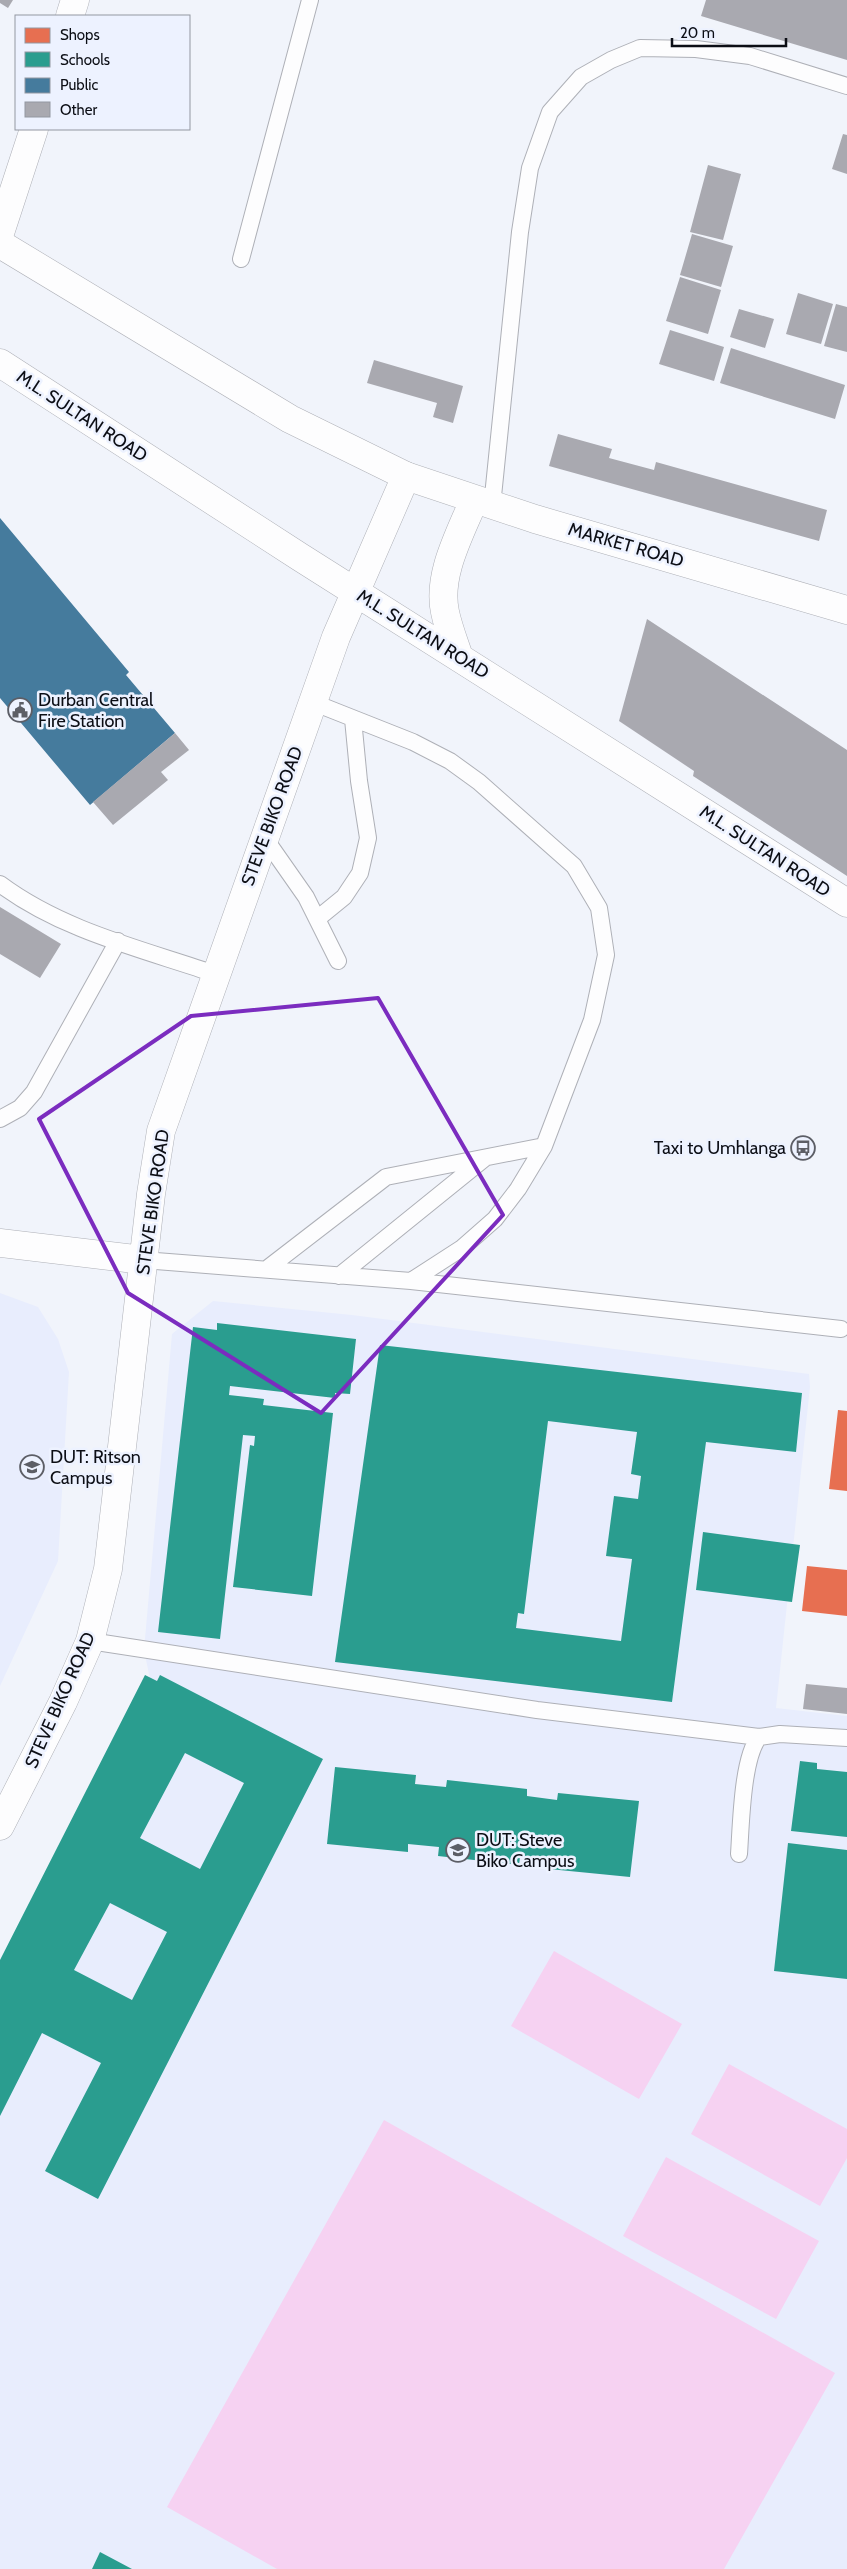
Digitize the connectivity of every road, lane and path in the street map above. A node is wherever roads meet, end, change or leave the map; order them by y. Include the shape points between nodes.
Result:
1 (75, 0) edge
2 (310, 0) edge
3 (70, 15) edge
4 (847, 86) edge
5 (34, 130) edge
6 (0, 233) edge
7 (0, 244) edge
8 (241, 259) dead end
9 (0, 363) edge
10 (406, 476) junction
11 (483, 503) junction
12 (355, 591) junction
13 (847, 610) edge
14 (459, 657) junction
15 (312, 702) junction
16 (353, 719) junction
17 (264, 837) junction
18 (0, 884) edge
19 (847, 904) edge
20 (317, 919) junction
21 (118, 940) junction
22 (338, 961) dead end
23 (215, 974) junction
24 (0, 1119) edge
25 (544, 1146) junction
26 (489, 1156) junction
27 (0, 1243) edge
28 (144, 1260) junction
29 (268, 1268) junction
30 (339, 1276) junction
31 (411, 1281) junction
32 (841, 1329) dead end
33 (90, 1641) junction
34 (759, 1737) junction
35 (847, 1738) edge
36 (0, 1826) edge
37 (739, 1854) dead end

1 - 3 main road
2 - 8 lane
4 - 11 lane via 750,56 696,49 640,48 581,78 550,112 530,168
5 - 6 main road
7 - 10 main road via 290,419
9 - 12 main road, M.L. SULTAN ROAD
10 - 11 main road, MARKET ROAD
10 - 12 main road, STEVE BIKO ROAD
11 - 13 main road, MARKET ROAD
11 - 14 main road via 451,556 444,589 444,612
12 - 14 main road, M.L. SULTAN ROAD
12 - 15 main road, STEVE BIKO ROAD
14 - 19 main road, M.L. SULTAN ROAD
15 - 16 lane
15 - 17 main road, STEVE BIKO ROAD
16 - 20 lane via 368,838 360,873 344,897
16 - 25 lane via 413,742 450,761 479,782 574,866 599,908 606,956 592,1020
17 - 20 lane via 306,897
17 - 23 main road, STEVE BIKO ROAD
18 - 21 lane via 27,903 70,924
20 - 22 lane
21 - 23 lane
21 - 24 lane via 34,1092 20,1108
23 - 28 main road, STEVE BIKO ROAD via 161,1131
25 - 26 lane
25 - 31 lane via 495,1219 462,1248
26 - 29 lane via 386,1177
26 - 30 lane
27 - 28 main road
28 - 29 lane
28 - 33 main road, STEVE BIKO ROAD via 108,1569
29 - 30 lane
30 - 31 lane
31 - 32 lane
33 - 34 lane via 537,1710
33 - 36 main road, STEVE BIKO ROAD
34 - 35 lane via 780,1734
34 - 37 lane via 748,1767

